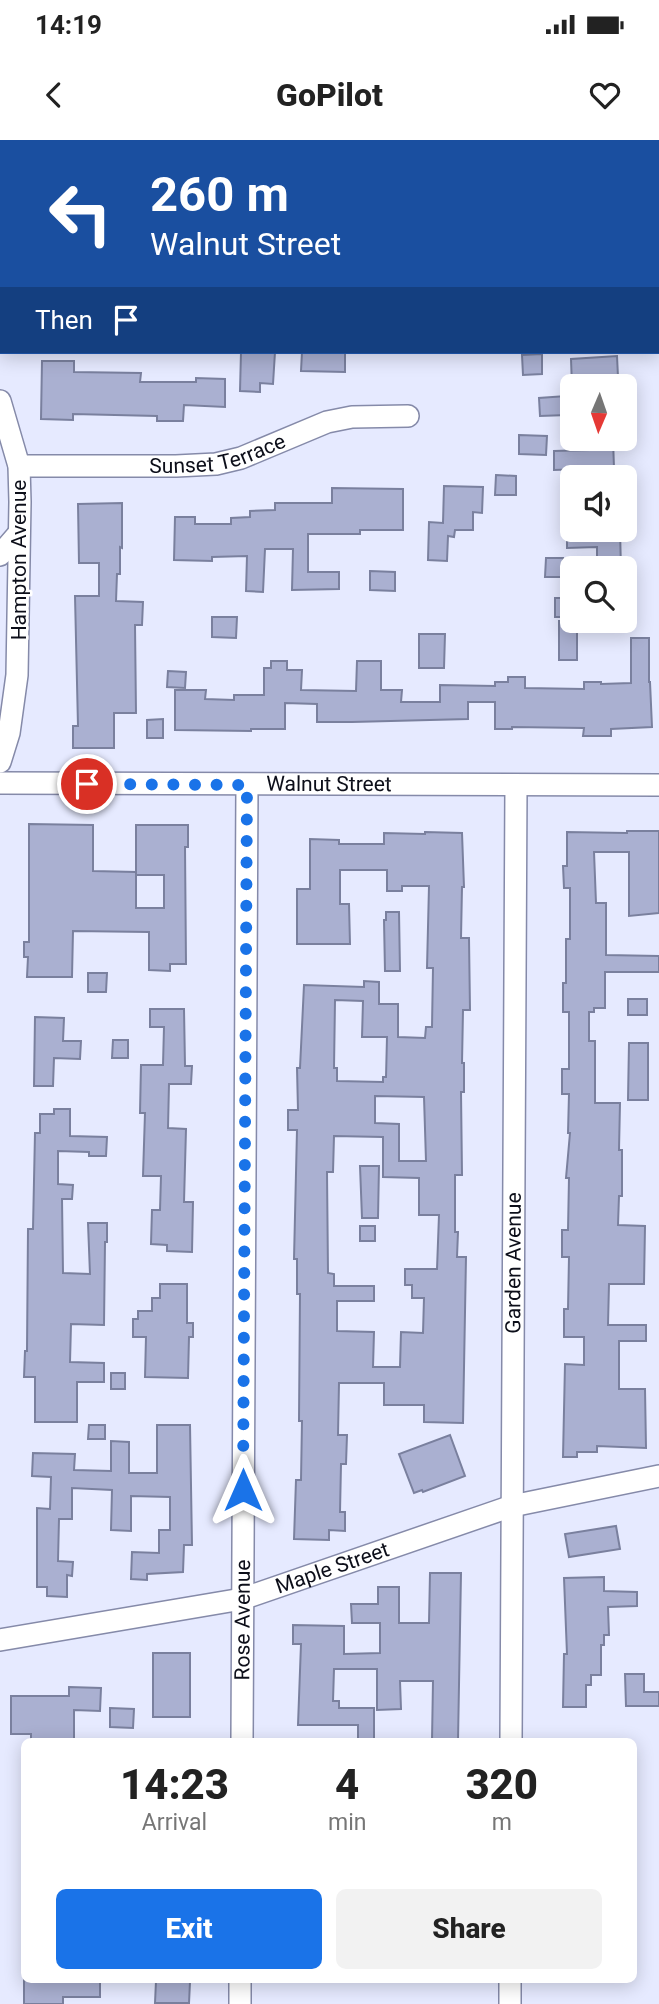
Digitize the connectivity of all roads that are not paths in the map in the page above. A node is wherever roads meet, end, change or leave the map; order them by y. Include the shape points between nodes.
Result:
1 (0, 401) edge
2 (408, 416) dead end
3 (19, 466) junction
4 (19, 533) junction
5 (0, 555) edge
6 (9, 653) edge
7 (0, 762) edge
8 (0, 783) edge
9 (247, 785) junction
10 (516, 785) junction
11 (659, 785) edge
12 (659, 1476) edge
13 (512, 1506) junction
14 (242, 1599) junction
15 (0, 1640) edge
16 (242, 1738) edge
17 (511, 1738) edge
18 (240, 1983) edge
19 (510, 1983) edge
20 (240, 2004) edge
21 (510, 2004) edge

1 - 3 street, Hampton Avenue
2 - 3 street, Sunset Terrace via 327,422 216,464
3 - 4 street, Hampton Avenue
4 - 5 street
4 - 6 street, Hampton Avenue
6 - 7 street, Hampton Avenue via 15,701
8 - 9 street, Walnut Street
9 - 10 street, Walnut Street
9 - 14 street, Rose Avenue
10 - 11 street, Walnut Street
10 - 13 street, Garden Avenue
12 - 13 street, Maple Street
13 - 14 street, Maple Street
13 - 17 street, Garden Avenue
14 - 15 street, Maple Street
14 - 16 street, Rose Avenue
18 - 20 street
19 - 21 street

